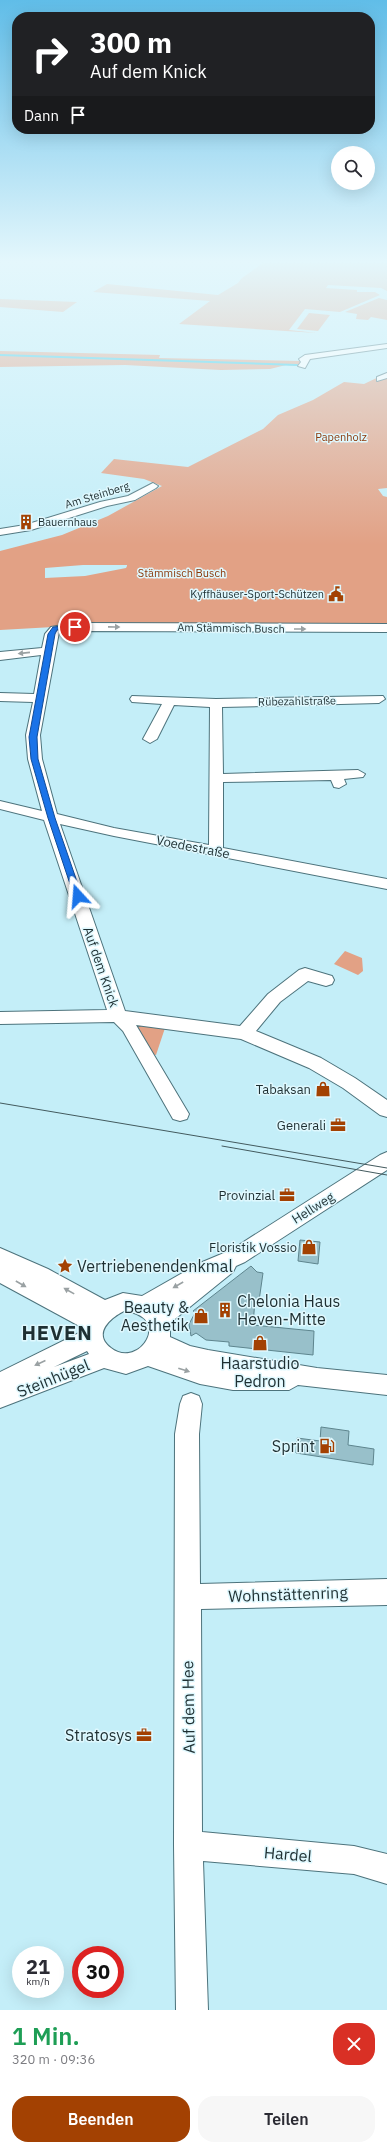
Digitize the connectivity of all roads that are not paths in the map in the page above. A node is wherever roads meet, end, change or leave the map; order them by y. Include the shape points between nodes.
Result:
1 (309, 357) edge
2 (302, 366) dead end
3 (153, 486) dead end
4 (0, 532) edge
5 (75, 627) joint
6 (387, 628) edge
7 (48, 650) junction
8 (0, 656) edge
9 (0, 697) edge
10 (40, 698) junction
11 (379, 699) dead end
12 (136, 700) dead end
13 (170, 701) junction
14 (216, 703) junction
15 (150, 739) dead end
16 (358, 774) dead end
17 (216, 778) junction
18 (0, 805) edge
19 (52, 818) junction
20 (216, 851) junction
21 (387, 884) edge
22 (326, 980) dead end
23 (118, 1016) junction
24 (0, 1018) edge
25 (244, 1033) junction
26 (387, 1110) edge
27 (180, 1114) dead end
28 (387, 1160) edge
29 (0, 1257) edge
30 (0, 1273) edge
31 (151, 1313) junction
32 (96, 1324) junction
33 (153, 1349) junction
34 (105, 1358) junction
35 (0, 1384) edge
36 (387, 1385) edge
37 (0, 1398) edge
38 (190, 1404) dead end
39 (387, 1592) edge
40 (188, 1597) junction
41 (188, 1845) junction
42 (387, 1869) edge
43 (192, 2010) edge

1 - 2 street via 303,359 305,362
3 - 4 street, Am Steinberg via 131,498 17,531 11,529
5 -> 6 street, Am Stämmisch Busch
5 - 7 street, Auf dem Knick via 55,629 51,634
7 -> 8 street
7 - 10 street, Auf dem Knick
9 - 10 street
10 - 19 street, Auf dem Knick via 33,735 35,759
11 - 14 street, Rübezahlstraße
12 - 13 street, Rübezahlstraße
13 - 14 street, Rübezahlstraße
13 - 15 street
14 - 17 street
16 - 17 street via 337,780
17 - 20 street
18 - 19 street, Voedestraße
19 - 20 street, Voedestraße
19 - 23 street, Auf dem Knick
20 - 21 street, Voedestraße
22 - 25 street via 304,974 274,998
23 - 24 street
23 - 25 street, Auf dem Knick via 208,1026
23 - 27 street via 129,1027
25 - 26 street, Auf dem Knick via 315,1063
28 - 31 street, Hellweg via 238,1256 215,1277
32 -> 29 street via 41,1275
30 -> 32 street
31 - 32 street via 134,1302 112,1304
31 - 33 street via 160,1327
32 - 34 street via 99,1352
32 -> 35 street, Steinhügel
33 - 34 street via 137,1361 126,1364
33 - 36 street via 184,1370 207,1376 258,1381 317,1378
34 - 37 street, Steinhügel
38 - 40 street, Auf dem Hee via 187,1441
39 - 40 street, Wohnstättenring
40 - 41 street, Auf dem Hee
41 - 42 street, Hardel via 354,1860
41 - 43 street, Auf dem Hee

